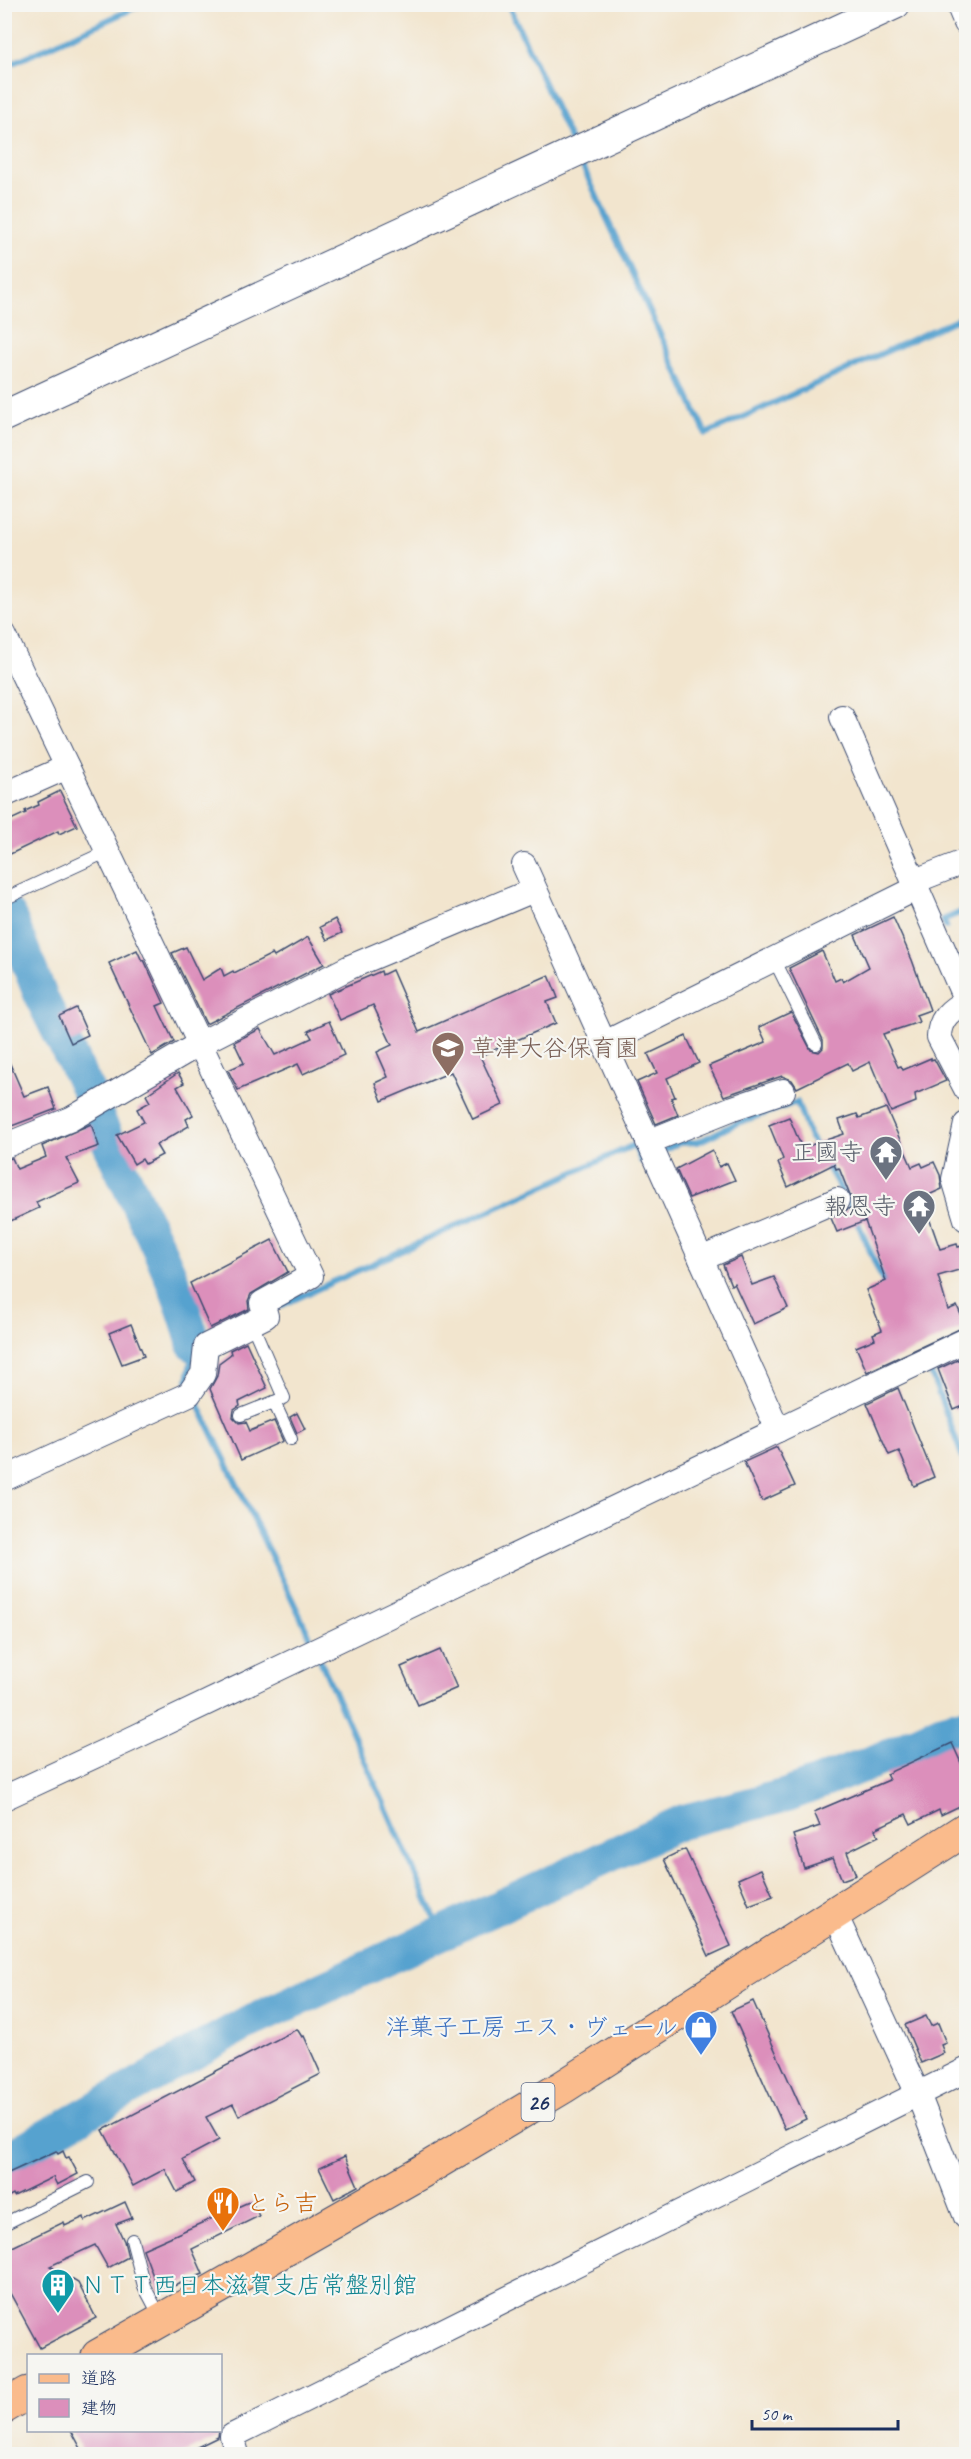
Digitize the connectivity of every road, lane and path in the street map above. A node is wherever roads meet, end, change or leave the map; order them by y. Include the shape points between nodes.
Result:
1 (895, 4) edge
2 (958, 4) edge
3 (966, 23) edge
4 (4, 416) edge
5 (4, 635) edge
6 (842, 717) dead end
7 (67, 766) junction
8 (4, 795) edge
9 (108, 851) junction
10 (966, 861) edge
11 (524, 865) dead end
12 (916, 884) junction
13 (534, 890) junction
14 (4, 899) edge
15 (774, 959) junction
16 (966, 1001) edge
17 (605, 1043) junction
18 (200, 1044) junction
19 (816, 1044) dead end
20 (966, 1089) edge
21 (783, 1091) dead end
22 (966, 1124) edge
23 (648, 1142) junction
24 (4, 1146) edge
25 (837, 1200) dead end
26 (966, 1219) edge
27 (701, 1259) junction
28 (252, 1324) junction
29 (966, 1340) edge
30 (274, 1402) junction
31 (241, 1416) dead end
32 (778, 1430) junction
33 (291, 1438) dead end
34 (4, 1479) edge
35 (4, 1798) edge
36 (966, 1829) edge
37 (835, 1914) junction
38 (966, 2070) edge
39 (918, 2094) junction
40 (88, 2182) dead end
41 (966, 2217) edge
42 (4, 2224) edge
43 (132, 2240) dead end
44 (161, 2319) junction
45 (100, 2354) edge
46 (27, 2395) edge
47 (4, 2407) edge
48 (237, 2454) edge

1 - 4 street
2 - 3 street
5 - 7 street
6 - 12 street
7 - 8 street
7 - 9 street
9 - 14 lane
9 - 18 street
10 - 12 street
11 - 13 street
12 - 15 street
12 - 16 street
13 - 17 street
13 - 18 street via 350,967
15 - 17 street
15 - 19 lane
16 - 20 street via 949,1011 939,1028 939,1037
17 - 23 street
18 - 24 street via 71,1119
18 - 28 street via 311,1276 262,1303 266,1317
21 - 23 street
22 - 26 street via 954,1179
23 - 27 street
25 - 27 street
27 - 32 street
28 - 30 lane via 284,1398
28 - 34 street via 206,1346 202,1374 189,1394
29 - 32 street
30 - 31 lane
30 - 33 lane
32 - 35 street
36 - 37 main road, 26
37 - 39 street
37 - 44 main road, 26 via 553,2093
38 - 39 street
39 - 41 street
39 - 48 street via 232,2436
40 - 42 lane
43 - 44 lane via 144,2286
44 - 45 main road, 26
46 - 47 main road

